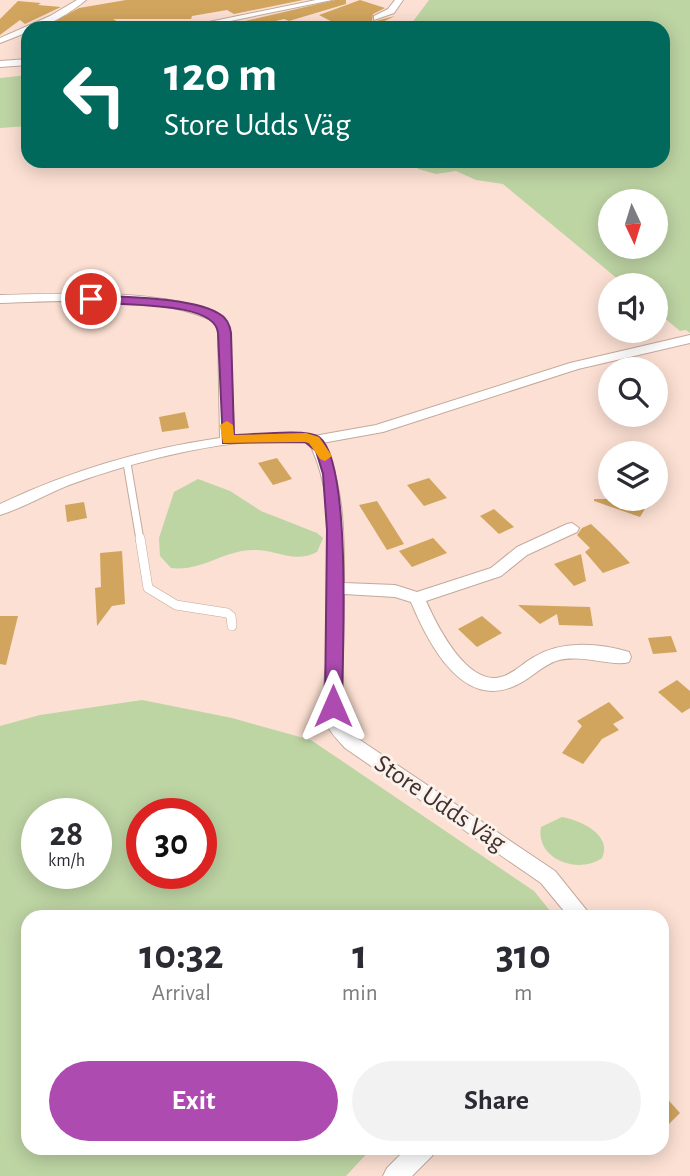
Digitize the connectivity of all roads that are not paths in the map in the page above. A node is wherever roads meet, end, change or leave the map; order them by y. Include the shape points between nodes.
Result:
1 (82, 0) edge
2 (328, 0) edge
3 (399, 0) edge
4 (377, 18) dead end
5 (46, 21) edge
6 (220, 21) edge
7 (21, 32) edge
8 (0, 41) edge
9 (21, 62) edge
10 (0, 64) edge
11 (0, 299) edge
12 (690, 339) edge
13 (228, 440) junction
14 (314, 440) junction
15 (127, 463) junction
16 (0, 510) edge
17 (572, 528) dead end
18 (335, 588) junction
19 (417, 598) junction
20 (232, 626) dead end
21 (623, 657) dead end
22 (576, 910) edge
23 (416, 1155) edge
24 (394, 1176) edge

1 - 5 street
2 - 6 street
3 - 4 street
7 - 8 street
9 - 10 street
11 - 13 street via 150,302 217,317 225,333
12 - 14 street via 574,366 377,429
13 - 14 street
13 - 15 street
14 - 18 street, Store Udds Väg via 323,450 330,474
15 - 16 street via 27,496
15 - 20 lane via 148,588 162,601 183,608 227,613
17 - 19 street via 522,551 496,572
18 - 19 street via 395,591
18 - 22 street, Store Udds Väg via 334,714 339,729 372,757 548,877
19 - 21 street via 454,662 463,673 485,684 504,684 550,656 571,651
23 - 24 street

